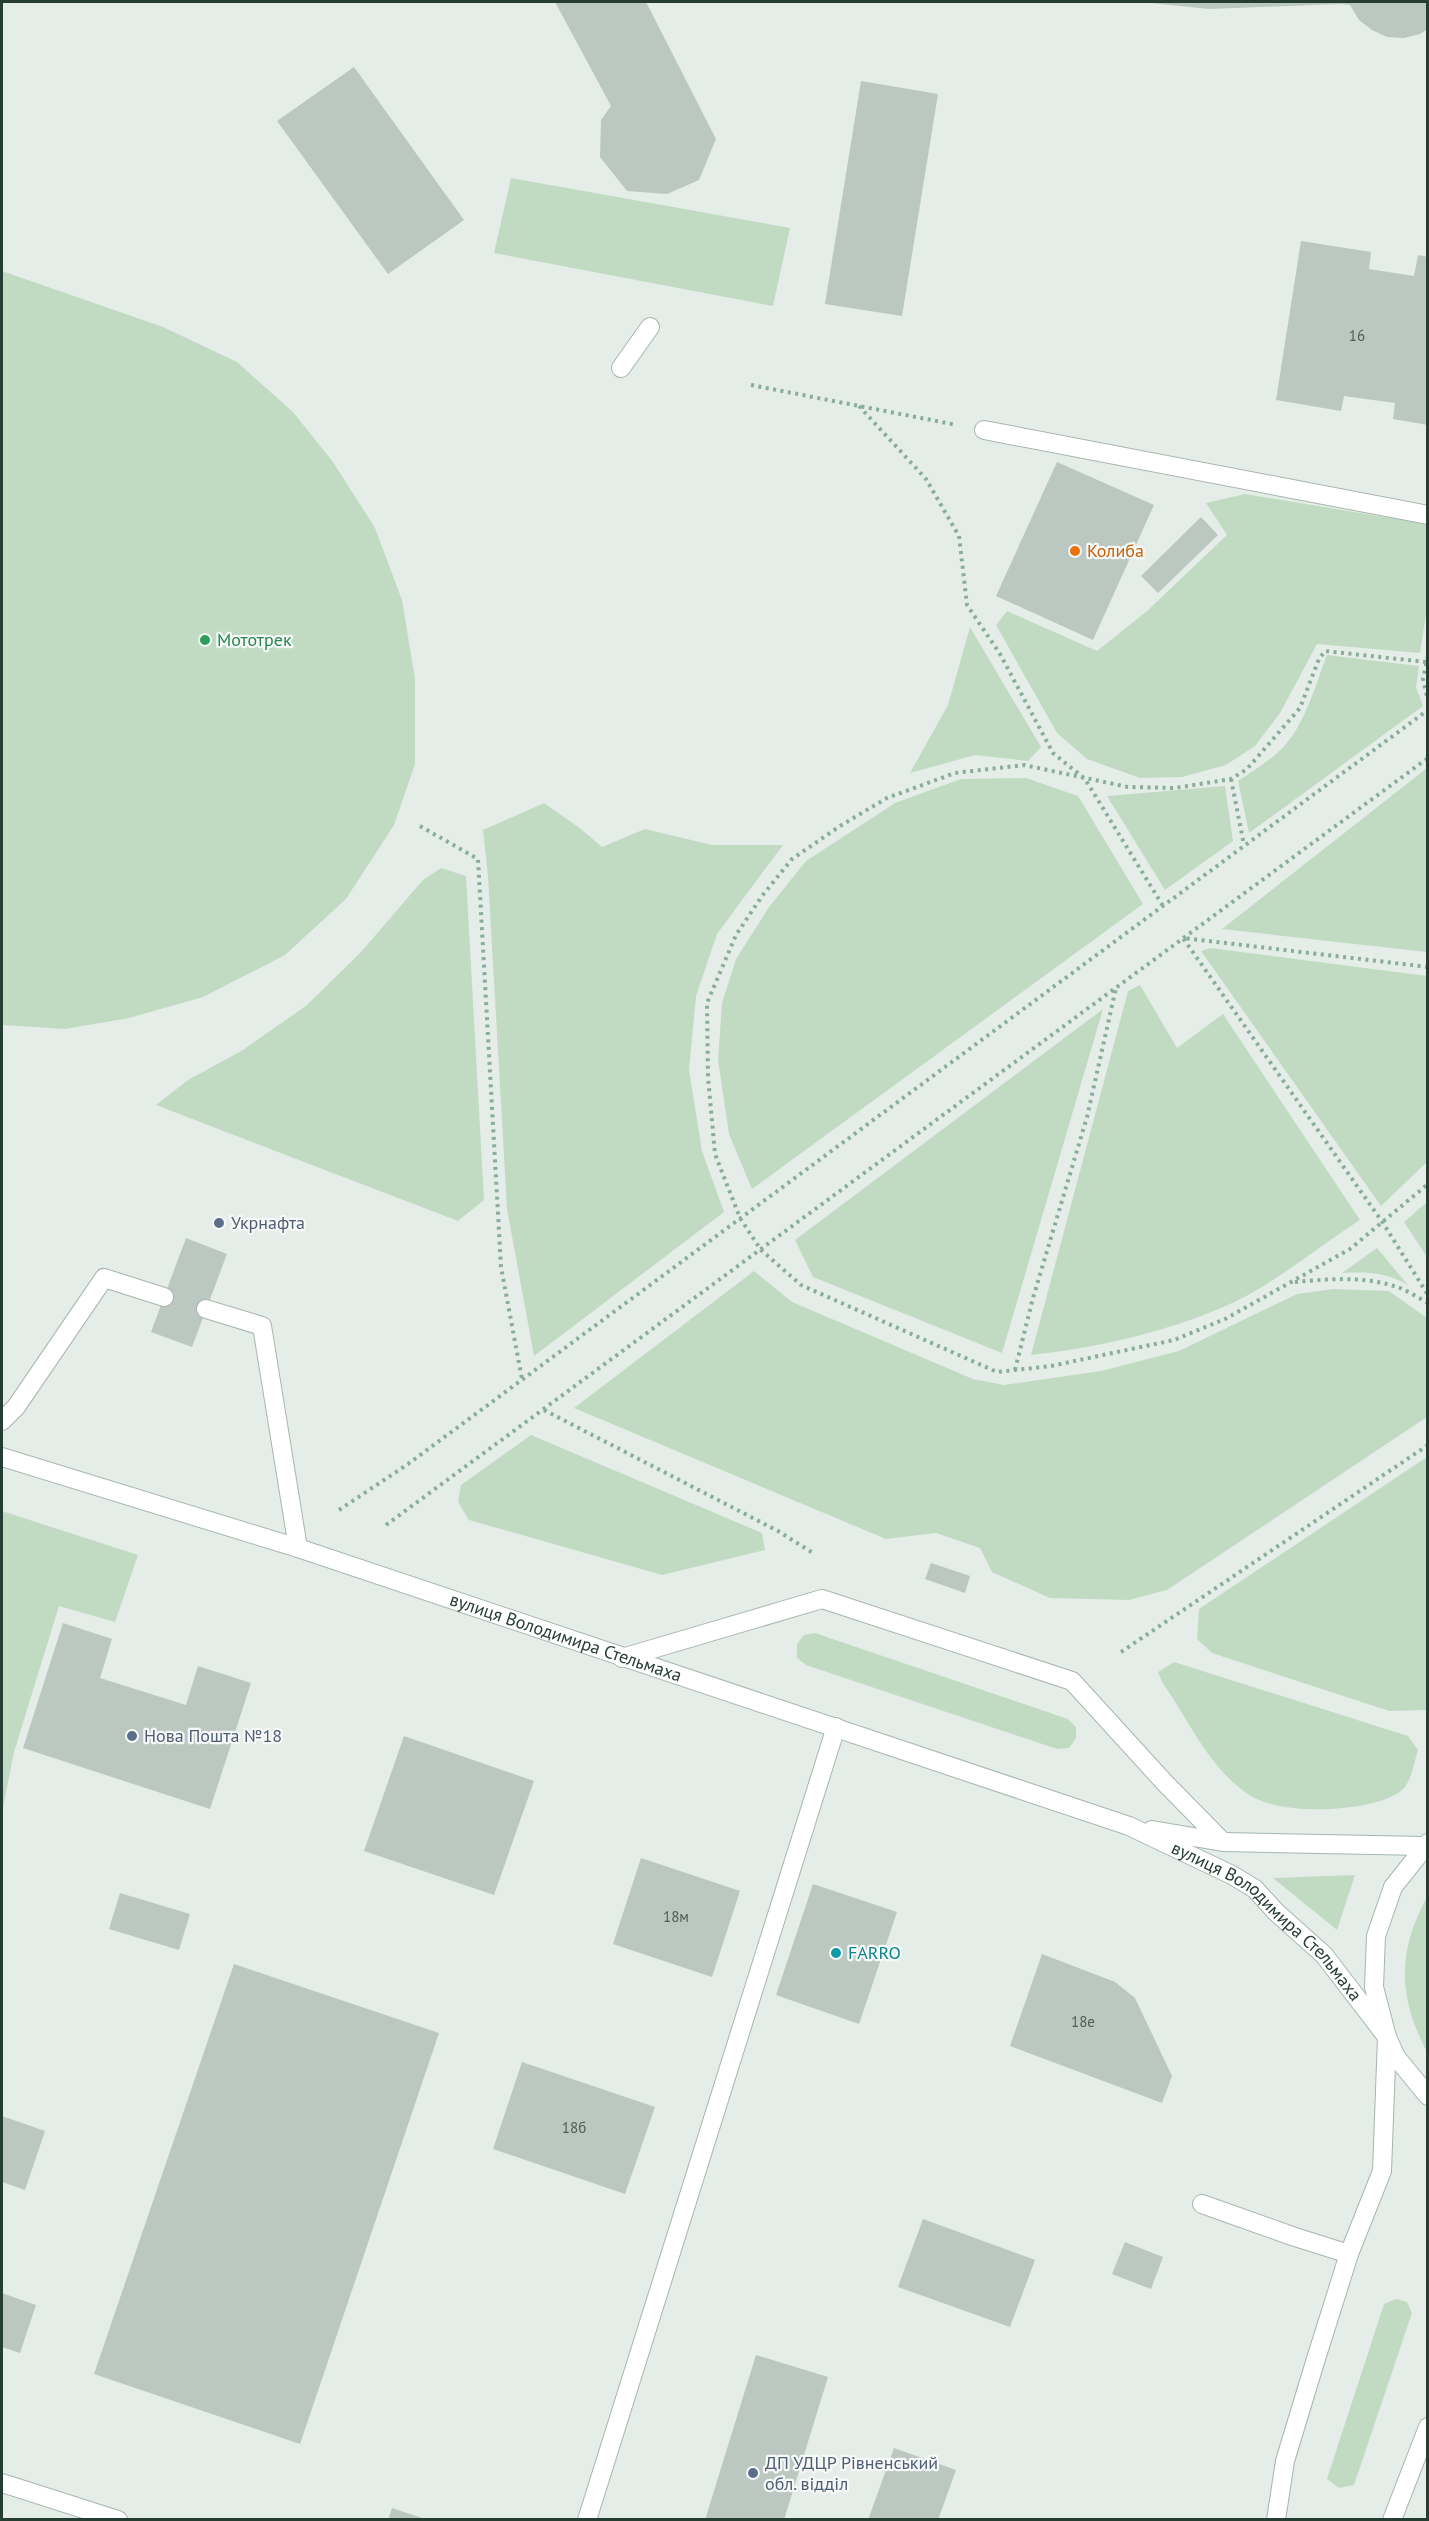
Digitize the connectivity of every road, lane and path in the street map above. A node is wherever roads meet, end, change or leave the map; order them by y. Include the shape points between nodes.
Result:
1 (650, 327) dead end
2 (621, 368) dead end
3 (751, 385) dead end
4 (859, 406) junction
5 (984, 430) joint
6 (1428, 515) edge
7 (1428, 656) edge
8 (1426, 662) junction
9 (1428, 701) edge
10 (1428, 710) edge
11 (1428, 758) edge
12 (1231, 778) junction
13 (1084, 779) junction
14 (420, 825) dead end
15 (1245, 846) junction
16 (1163, 906) junction
17 (1184, 938) junction
18 (1428, 967) edge
19 (1116, 987) junction
20 (1428, 1184) edge
21 (740, 1218) junction
22 (1383, 1223) junction
23 (761, 1250) junction
24 (1291, 1283) junction
25 (1428, 1295) edge
26 (164, 1297) dead end
27 (1428, 1303) edge
28 (206, 1309) dead end
29 (1016, 1370) junction
30 (522, 1379) junction
31 (544, 1410) junction
32 (2, 1421) edge
33 (1428, 1444) edge
34 (2, 1457) edge
35 (339, 1510) dead end
36 (386, 1525) dead end
37 (298, 1548) junction
38 (813, 1552) dead end
39 (1121, 1652) dead end
40 (622, 1658) junction
41 (836, 1727) junction
42 (1129, 1826) junction
43 (1223, 1842) junction
44 (1426, 1844) edge
45 (1387, 2037) junction
46 (1428, 2096) edge
47 (1202, 2204) dead end
48 (1349, 2254) junction
49 (1428, 2427) edge
50 (2, 2483) edge
51 (118, 2520) edge
52 (587, 2520) edge
53 (1276, 2520) edge
54 (1392, 2520) edge

1 - 2 main road
3 - 4 path
4 - 5 path
4 - 13 path via 926,479 959,536 967,604 1000,654 1053,753
5 - 6 main road
7 - 8 path
8 - 9 path via 1423,679
8 - 12 path via 1325,651 1300,708 1247,769
10 - 15 path
11 - 17 path
12 - 13 path via 1175,789 1128,787
12 - 15 path
13 - 16 path
13 - 21 path via 1024,765 955,773 888,798 840,825 792,859 762,896 736,935 707,1003 715,1154
14 - 30 path via 478,859 501,1267
15 - 16 path
16 - 21 path
17 - 18 path
17 - 19 path
17 - 22 path
19 - 23 path
19 - 29 path via 1087,1117 1033,1298
20 - 22 path
21 - 23 path
21 - 30 path
22 - 24 path via 1350,1249
22 - 25 path
23 - 29 path via 801,1285 997,1372
23 - 31 path
24 - 27 path via 1371,1281 1396,1286
24 - 29 path via 1225,1319 1174,1340
26 - 32 main road via 104,1278 16,1407
28 - 37 main road via 262,1326
30 - 35 path
31 - 36 path
31 - 38 path
33 - 39 path
34 - 37 main road, вулиця Володимира Стельмаха
37 - 40 main road, вулиця Володимира Стельмаха
40 - 41 main road, вулиця Володимира Стельмаха
40 - 43 main road via 822,1599 1072,1681
41 - 42 main road, вулиця Володимира Стельмаха
41 - 52 main road
42 - 43 main road, вулиця Володимира Стельмаха
42 - 45 main road, вулиця Володимира Стельмаха via 1255,1889 1324,1955
43 - 44 main road, вулиця Володимира Стельмаха
44 - 45 main road via 1393,1887 1376,1936 1374,1987
45 - 46 main road via 1396,2057
45 - 48 main road via 1382,2171
47 - 48 main road
48 - 53 main road via 1285,2462
49 - 54 main road
50 - 51 main road

